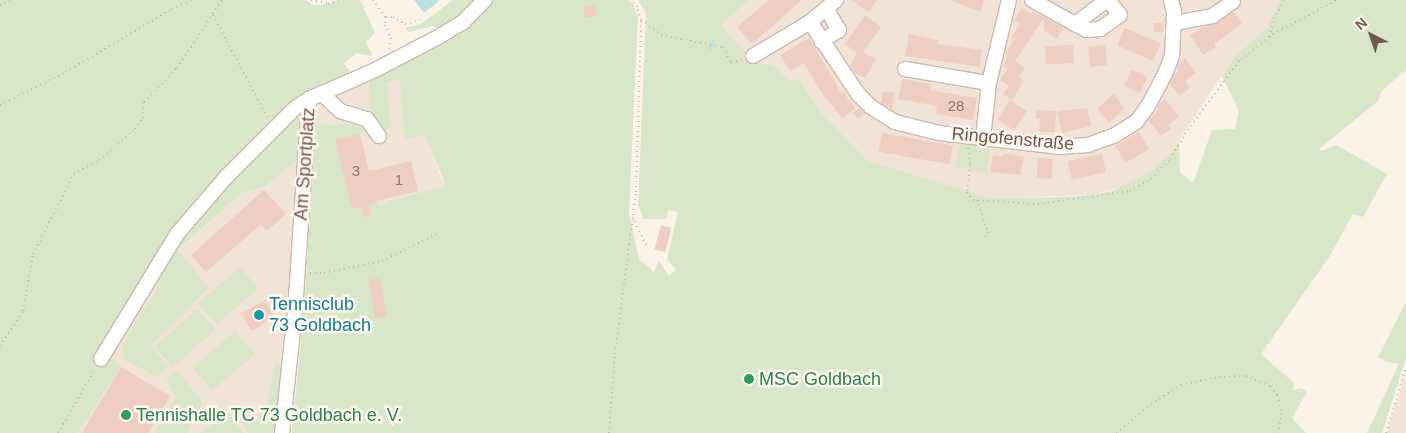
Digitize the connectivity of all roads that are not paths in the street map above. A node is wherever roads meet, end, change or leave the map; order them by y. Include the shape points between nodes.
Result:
1 (485, 0) edge
2 (1009, 0) edge
3 (1032, 0) edge
4 (1107, 0) edge
5 (1171, 0) edge
6 (1233, 2) dead end
7 (831, 5) edge
8 (810, 22) junction
9 (1174, 23) junction
10 (1075, 24) junction
11 (822, 41) junction
12 (752, 56) road end
13 (905, 69) dead end
14 (990, 83) junction
15 (315, 96) junction
16 (379, 136) dead end
17 (976, 139) junction
18 (101, 358) road end
19 (282, 433) edge

1 - 15 street, Am Sportplatz via 462,23 440,36 375,70
2 - 14 street
3 - 10 street
4 - 10 street
4 - 10 street via 1120,16 1100,29 1087,30
5 - 9 street, Ringofenstraße
6 - 9 street via 1212,16
7 - 8 street
7 - 11 street via 839,30
8 - 11 street, Ringofenstraße
8 - 12 street
9 - 17 street, Ringofenstraße via 1172,56 1165,74 1148,106 1127,129 1088,145 1060,147
11 - 17 street, Ringofenstraße via 858,94 882,115 894,122
13 - 14 street
14 - 17 street
15 - 16 street via 340,111 367,118
15 - 18 street via 295,108 177,234
15 - 19 street, Am Sportplatz

